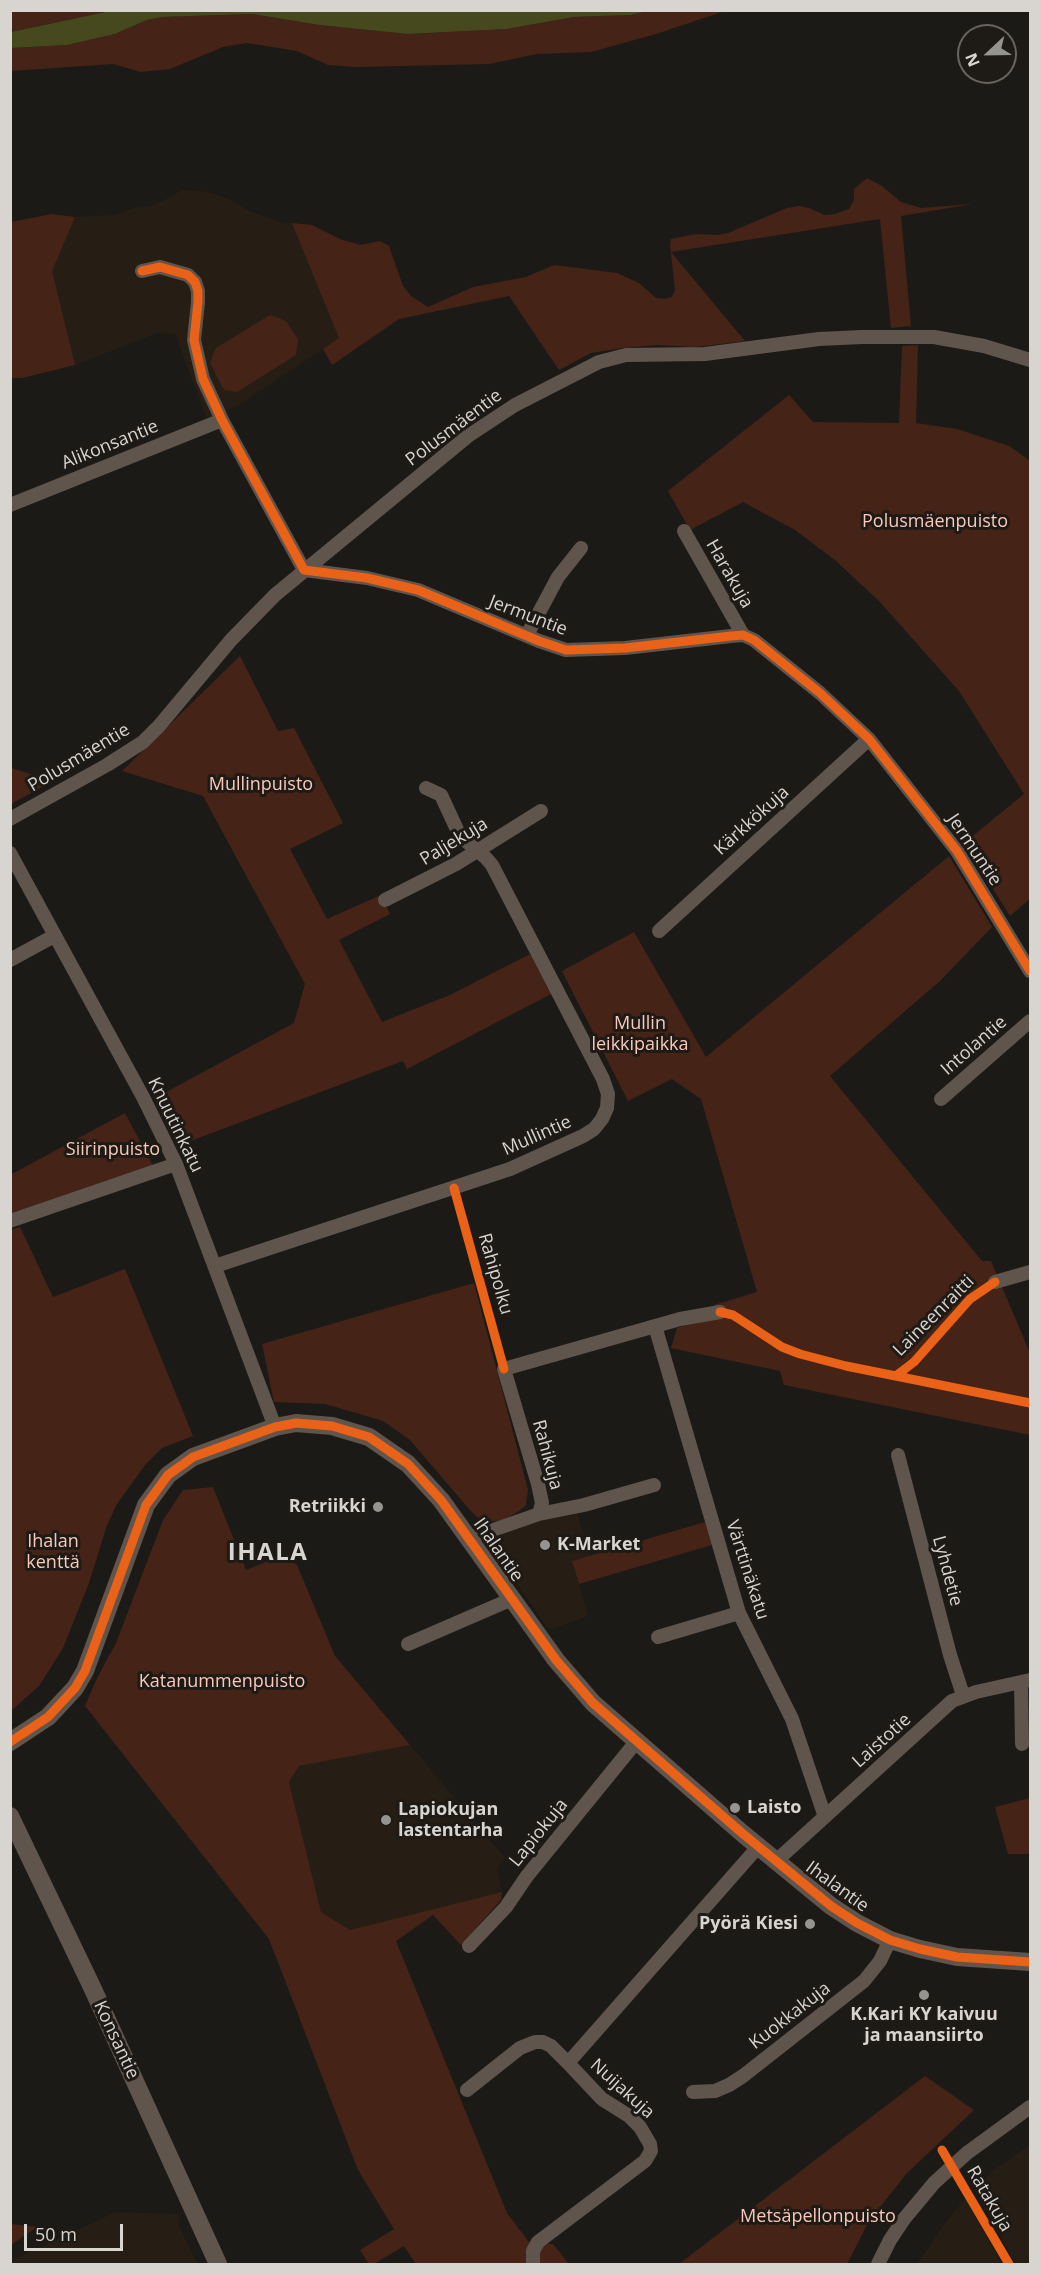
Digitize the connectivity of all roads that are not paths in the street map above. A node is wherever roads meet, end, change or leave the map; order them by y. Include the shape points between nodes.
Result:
1 (142, 271) dead end
2 (1030, 360) edge
3 (222, 420) junction
4 (10, 505) edge
5 (684, 531) dead end
6 (581, 548) dead end
7 (303, 570) junction
8 (527, 635) junction
9 (743, 635) junction
10 (869, 739) junction
11 (426, 788) dead end
12 (541, 811) dead end
13 (10, 819) edge
14 (476, 850) junction
15 (10, 853) edge
16 (385, 900) dead end
17 (659, 931) dead end
18 (54, 936) junction
19 (10, 960) edge
20 (1030, 971) edge
21 (1030, 1021) edge
22 (941, 1099) dead end
23 (176, 1164) junction
24 (10, 1221) edge
25 (215, 1266) junction
26 (1030, 1272) edge
27 (995, 1282) dead end
28 (720, 1312) dead end
29 (655, 1326) junction
30 (275, 1427) junction
31 (898, 1455) dead end
32 (654, 1485) dead end
33 (539, 1514) junction
34 (470, 1538) junction
35 (512, 1599) junction
36 (739, 1613) junction
37 (658, 1637) dead end
38 (408, 1644) dead end
39 (1026, 1681) edge
40 (963, 1695) junction
41 (10, 1742) edge
42 (636, 1742) junction
43 (1022, 1744) dead end
44 (10, 1816) edge
45 (825, 1817) junction
46 (758, 1847) junction
47 (776, 1862) junction
48 (890, 1940) junction
49 (469, 1946) dead end
50 (1030, 1962) edge
51 (568, 2063) junction
52 (467, 2090) dead end
53 (693, 2092) dead end
54 (1030, 2107) edge
55 (218, 2265) edge
56 (533, 2265) edge
57 (878, 2265) edge

1 - 3 street via 160,267 188,275 195,282 197,360
2 - 7 street, Polusmäentie via 934,337 819,339 705,354 612,357 495,417
3 - 4 street, Alikonsantie
3 - 7 street
5 - 9 street, Harakuja
6 - 8 street via 558,577
7 - 8 street, Jermuntie via 367,578 418,590
7 - 13 street, Polusmäentie via 231,640 143,742
8 - 9 street, Jermuntie via 551,646 578,651
9 - 10 street, Jermuntie via 820,693
10 - 17 street, Kärkkökuja
10 - 20 street, Jermuntie via 957,851
11 - 14 street, Mullintie via 441,795 460,836
12 - 14 street, Paljekuja
14 - 16 street, Paljekuja
14 - 25 street, Mullintie via 492,865 603,1079 608,1094 602,1119 583,1136 510,1169
15 - 18 street, Knuutinkatu
18 - 19 street
18 - 23 street, Knuutinkatu
21 - 22 street, Intolantie
23 - 24 street
23 - 25 street, Knuutinkatu
25 - 30 street, Knuutinkatu
26 - 27 street
28 - 29 street
29 - 33 street, Rahikuja via 504,1369 538,1484 542,1503
29 - 36 street, Värttinäkatu
30 - 34 street, Ihalantie via 313,1423 369,1437 396,1454 422,1478
30 - 41 street, Ihalantie via 193,1457 161,1483 146,1505 75,1689 48,1717
31 - 40 street, Lyhdetie
32 - 33 street
33 - 34 street, Rahikuja
34 - 35 street, Ihalantie
35 - 38 street
35 - 42 street, Ihalantie via 572,1679
36 - 37 street
36 - 45 street, Värttinäkatu via 792,1719
39 - 40 street, Laistotie
39 - 43 street
40 - 45 street, Laistotie
42 - 46 street, Ihalantie
42 - 49 street, Lapiokuja via 495,1920
44 - 55 street, Konsantie
45 - 47 street, Laistotie
46 - 47 street, Ihalantie
46 - 51 street, Nuijakuja
47 - 48 street, Ihalantie via 831,1906
48 - 50 street, Ihalantie via 957,1957
48 - 53 street, Kuokkakuja via 864,1981 743,2076 716,2091
51 - 52 street via 550,2046 535,2042 520,2048
51 - 56 street, Nuijakuja via 602,2099 640,2127 651,2151 645,2161 538,2242
54 - 57 street via 967,2153 934,2183 904,2219

